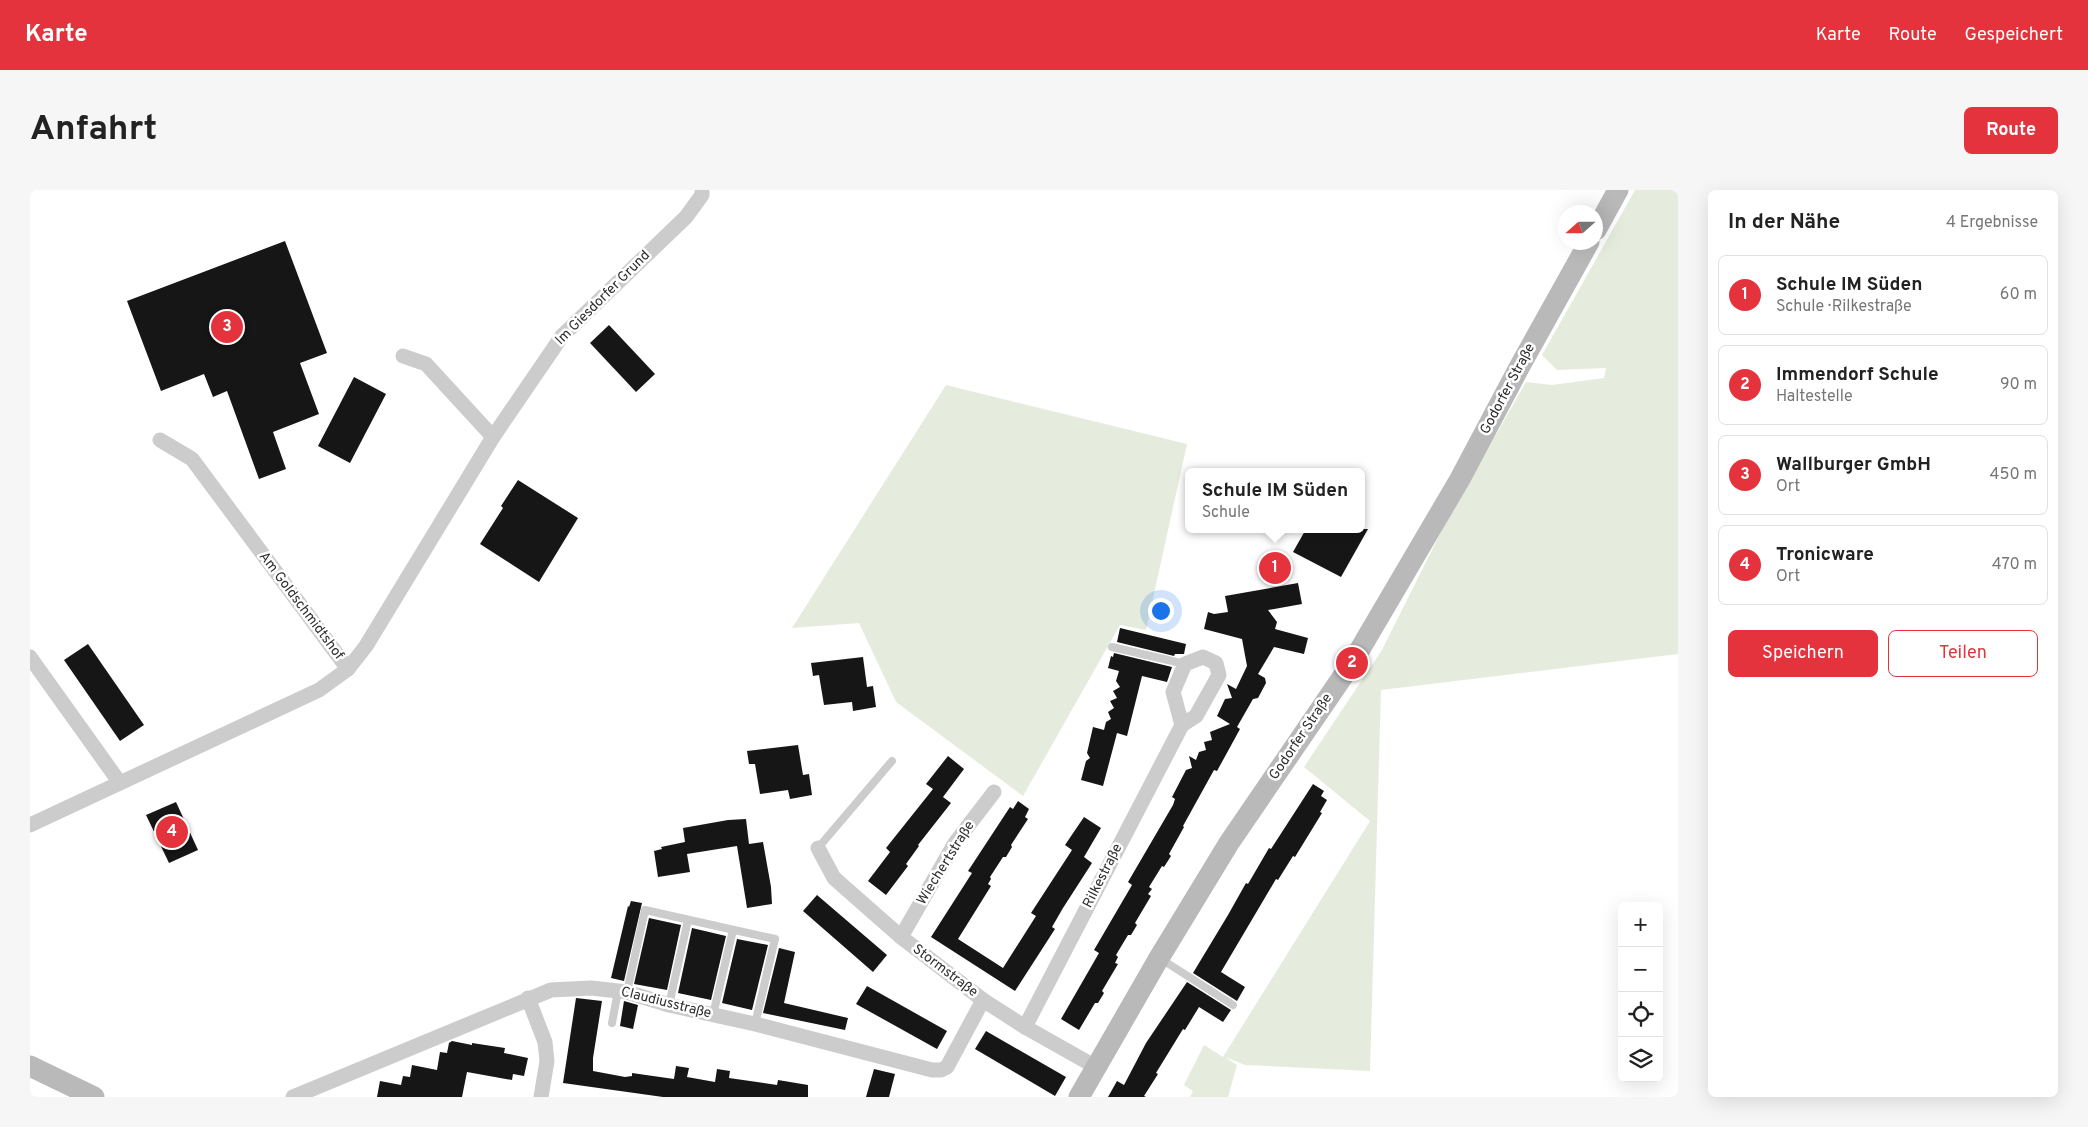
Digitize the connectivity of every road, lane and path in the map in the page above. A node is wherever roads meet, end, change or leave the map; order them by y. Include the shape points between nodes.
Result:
1 (702, 190) edge
2 (1618, 190) edge
3 (1603, 217) edge
4 (1585, 250) edge
5 (403, 356) dead end
6 (493, 437) junction
7 (160, 440) dead end
8 (1112, 647) dead end
9 (30, 657) edge
10 (1185, 664) junction
11 (348, 669) junction
12 (1182, 725) junction
13 (892, 761) dead end
14 (120, 783) junction
15 (994, 792) dead end
16 (30, 825) edge
17 (818, 848) joint
18 (688, 920) junction
19 (733, 930) junction
20 (901, 937) junction
21 (1159, 958) junction
22 (622, 991) junction
23 (528, 998) junction
24 (983, 1000) junction
25 (669, 1005) junction
26 (1233, 1005) dead end
27 (713, 1015) junction
28 (612, 1022) dead end
29 (755, 1024) junction
30 (1025, 1027) junction
31 (30, 1066) edge
32 (1096, 1067) junction
33 (94, 1097) edge
34 (293, 1097) edge
35 (541, 1097) edge
36 (1079, 1097) edge

1 - 6 street, Im Giesdorfer Grund via 702,195 686,217 562,336
2 - 3 street
4 - 21 street, Godorfer Straße via 1460,479 1361,647 1229,842
5 - 6 street via 426,364
6 - 11 street, Im Giesdorfer Grund via 366,646
7 - 11 street, Am Goldschmidtshof via 192,460
8 - 10 lane
9 - 14 street
10 - 12 street via 1173,692
10 - 12 street, Rilkestraße via 1203,657 1216,663 1219,674 1196,716
11 - 14 street, Am Goldschmidtshof via 319,690
12 - 30 street, Rilkestraße
13 - 17 lane
14 - 16 street, Am Goldschmidtshof
15 - 20 street, Wiechertstraße via 955,843
17 - 20 street, Stormstraße via 834,878
18 - 19 lane
18 - 22 lane via 645,910
18 - 25 lane
19 - 27 lane
19 - 29 lane via 775,940
20 - 24 street, Stormstraße
21 - 26 lane
21 - 32 street, Godorfer Straße
22 - 23 street, Claudiusstraße via 565,988
22 - 25 street, Claudiusstraße
22 - 28 lane
23 - 34 street, Claudiusstraße
23 - 35 street via 544,1042 547,1061
24 - 29 street, Claudiusstraße via 947,1067 941,1070
24 - 30 street, Stormstraße
25 - 27 street, Claudiusstraße
27 - 29 street, Claudiusstraße
30 - 32 street, Stormstraße
31 - 33 street
32 - 36 street, Godorfer Straße

